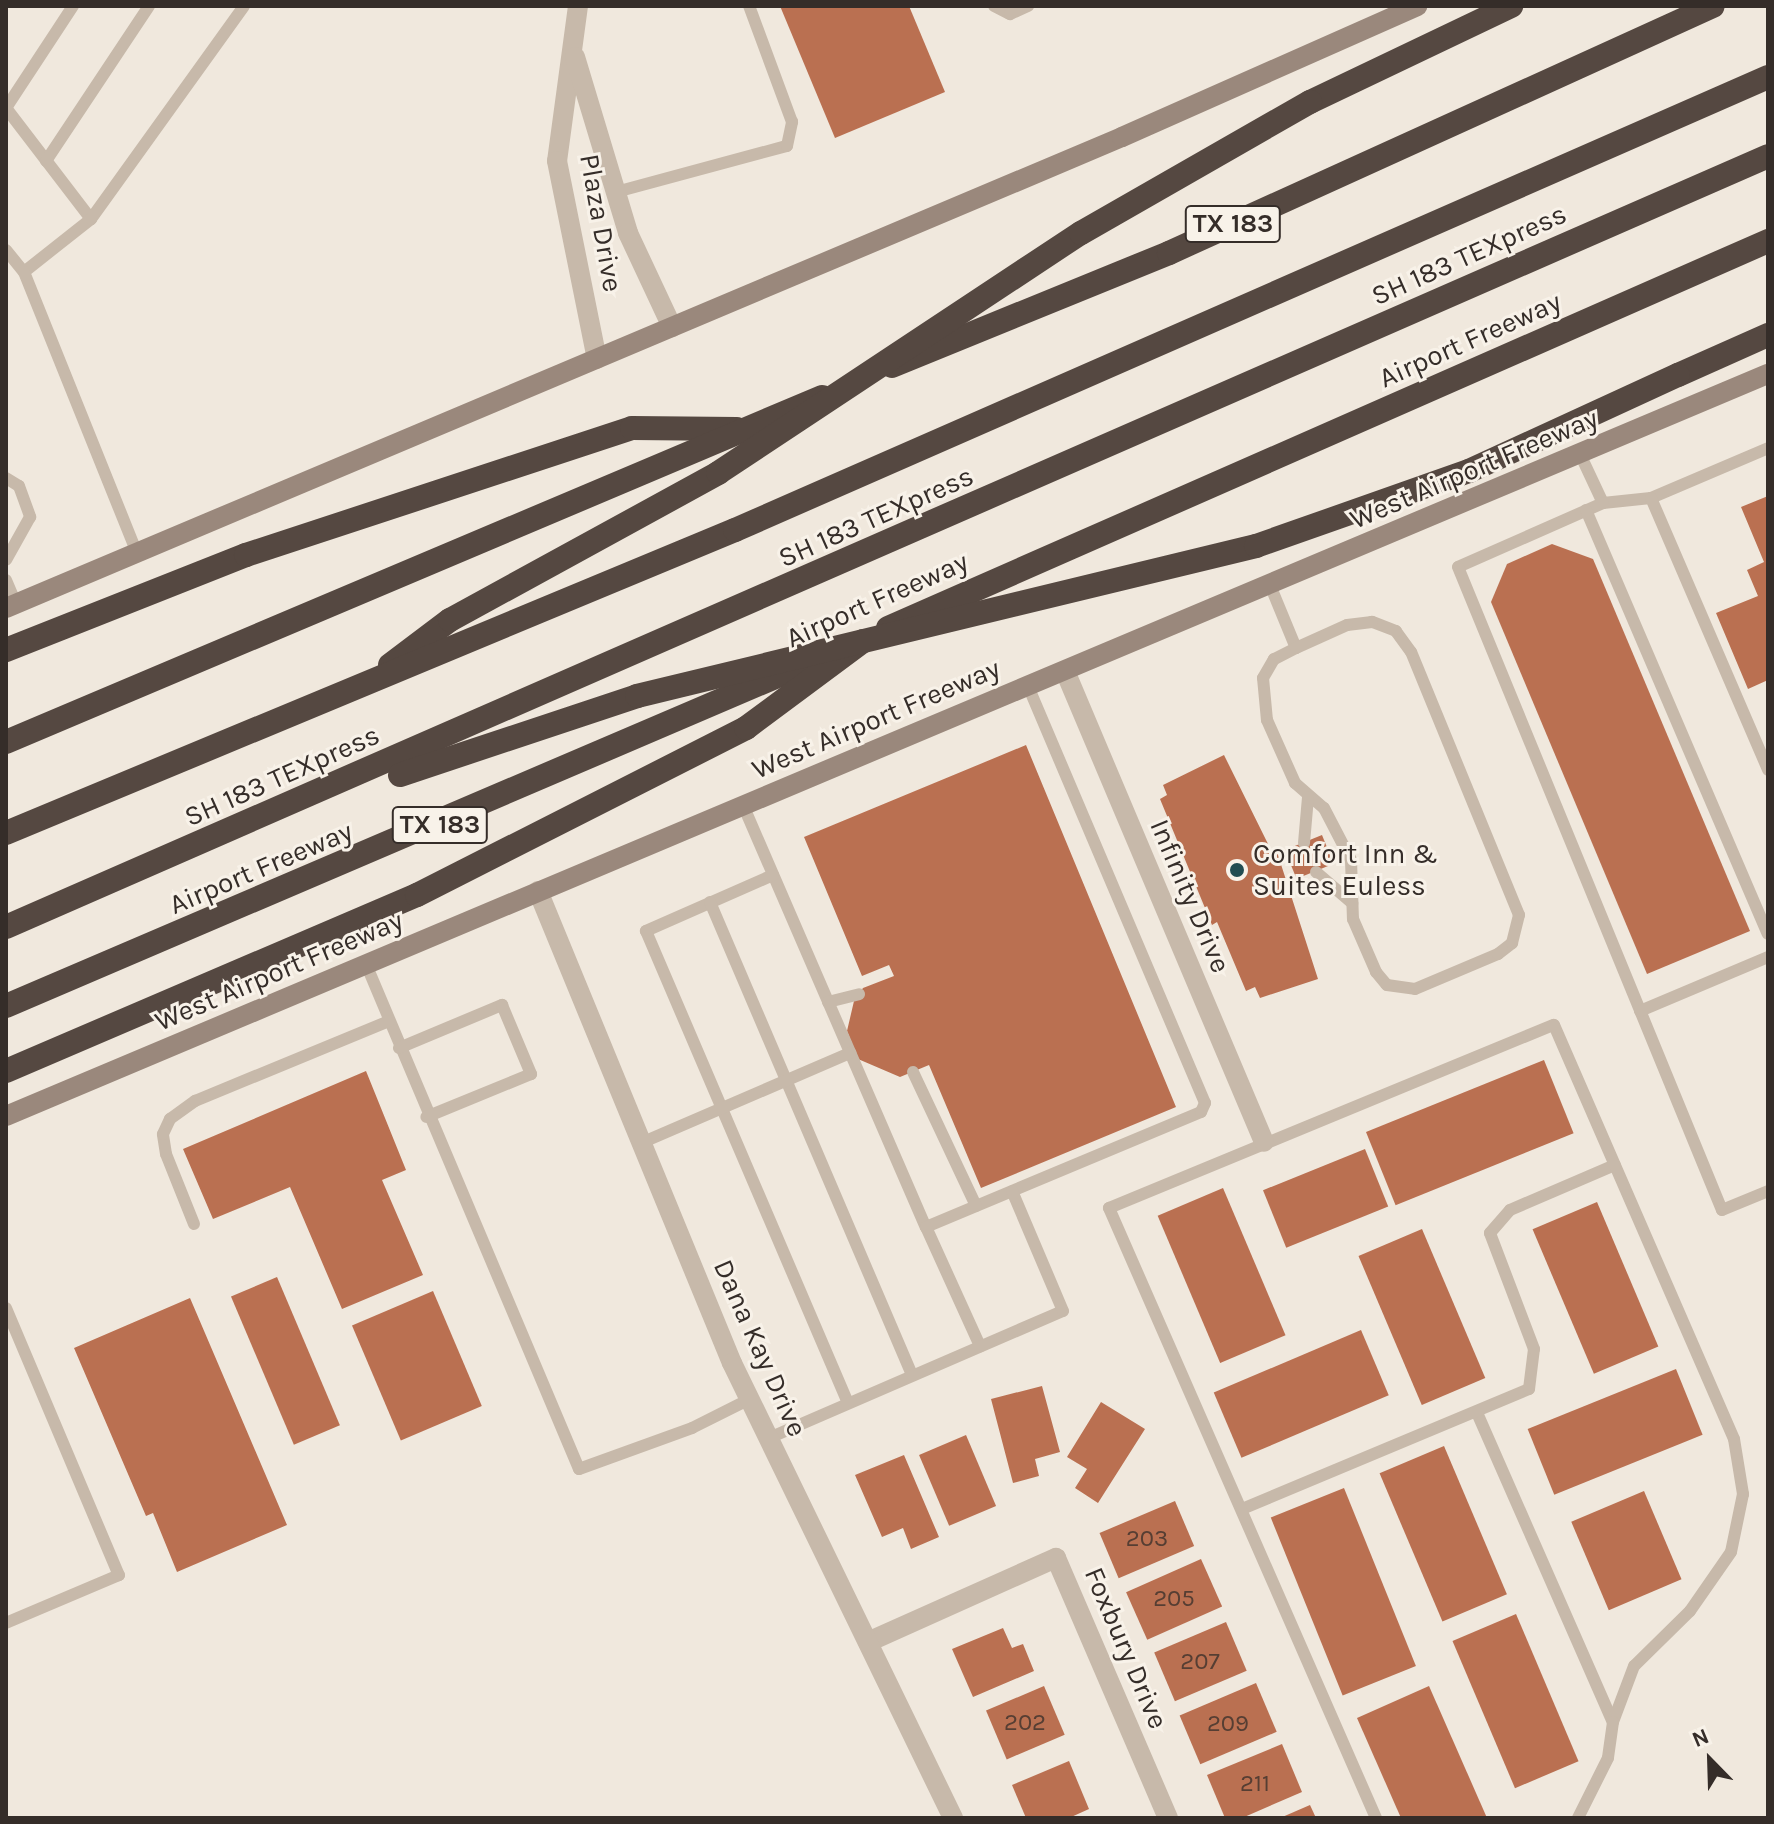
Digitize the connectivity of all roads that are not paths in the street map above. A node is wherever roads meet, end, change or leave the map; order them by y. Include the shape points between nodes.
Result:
1 (73, 6) edge
2 (149, 6) edge
3 (244, 6) edge
4 (578, 6) edge
5 (749, 6) edge
6 (994, 6) edge
7 (1028, 6) edge
8 (1417, 6) edge
9 (1511, 6) edge
10 (1713, 6) edge
11 (572, 50) junction
12 (1768, 77) edge
13 (6, 108) edge
14 (1768, 156) edge
15 (46, 161) junction
16 (616, 192) junction
17 (91, 219) junction
18 (1768, 241) edge
19 (6, 250) edge
20 (24, 272) junction
21 (672, 327) junction
22 (1768, 335) edge
23 (597, 359) junction
24 (1768, 374) edge
25 (748, 429) junction
26 (1768, 448) edge
27 (1580, 454) junction
28 (6, 478) edge
29 (1651, 498) junction
30 (1603, 503) junction
31 (1586, 510) junction
32 (137, 553) junction
33 (6, 560) edge
34 (6, 580) edge
35 (1270, 585) junction
36 (11, 606) edge
37 (870, 636) junction
38 (1296, 648) junction
39 (6, 650) edge
40 (1065, 671) junction
41 (362, 685) junction
42 (1028, 686) junction
43 (6, 742) edge
44 (396, 767) junction
45 (1768, 770) edge
46 (1308, 797) junction
47 (743, 805) junction
48 (6, 833) edge
49 (1304, 843) dead end
50 (1316, 872) dead end
51 (773, 875) junction
52 (538, 891) junction
53 (710, 902) junction
54 (1352, 903) junction
55 (6, 927) edge
56 (1768, 934) edge
57 (1768, 957) edge
58 (366, 964) junction
59 (859, 994) dead end
60 (828, 1002) junction
61 (6, 1006) edge
62 (1640, 1011) junction
63 (389, 1021) junction
64 (399, 1048) junction
65 (850, 1053) junction
66 (6, 1071) edge
67 (913, 1072) dead end
68 (786, 1081) junction
69 (721, 1108) junction
70 (6, 1116) edge
71 (426, 1117) junction
72 (1264, 1142) junction
73 (641, 1143) junction
74 (1615, 1165) junction
75 (1012, 1191) junction
76 (1768, 1191) edge
77 (976, 1206) junction
78 (194, 1224) dead end
79 (926, 1227) junction
80 (6, 1308) edge
81 (980, 1346) junction
82 (912, 1375) junction
83 (750, 1399) junction
84 (848, 1403) junction
85 (1478, 1415) junction
86 (769, 1438) junction
87 (1242, 1509) junction
88 (6, 1623) edge
89 (868, 1642) junction
90 (1613, 1722) junction
91 (953, 1818) edge
92 (1168, 1818) edge
93 (1376, 1818) edge
94 (1578, 1818) edge

1 - 13 lane
2 - 15 lane
3 - 17 lane
4 - 11 street, Plaza Drive
5 - 16 lane via 792,122 787,146
6 - 7 lane via 1010,14
8 - 21 main road
9 - 41 highway, bridge via 1310,102 1081,233 718,473 450,620
10 - 25 highway, TX 183 via 1169,253
11 - 16 street, Plaza Drive
11 - 23 street, Plaza Drive via 557,161
12 - 41 highway, SH 183 TEXpress via 735,530
13 - 15 lane
14 - 44 highway, SH 183 TEXpress
15 - 17 lane
16 - 21 street, Plaza Drive
17 - 20 lane
18 - 37 highway, Airport Freeway / TX 183
19 - 20 lane
20 - 32 lane
21 - 23 main road
22 - 44 highway, bridge via 1469,471 1256,546 637,696
23 - 32 main road
24 - 27 main road, West Airport Freeway
25 - 39 highway via 632,428 246,555
25 - 43 highway, TX 183
26 - 29 lane
27 - 30 lane
27 - 35 main road, West Airport Freeway
28 - 33 lane via 19,486 30,517
29 - 30 lane
29 - 45 lane
30 - 31 lane
31 - 56 lane
31 - 62 lane via 1458,567
32 - 36 main road
34 - 36 lane
35 - 38 lane
35 - 40 main road, West Airport Freeway
37 - 61 highway, Airport Freeway / TX 183 via 410,838
37 - 66 highway via 746,728 417,895
38 - 46 lane via 1274,659 1263,678 1262,697 1295,783
38 - 54 lane via 1347,625 1372,622 1396,631 1411,652 1510,891 1518,928 1498,954 1400,990 1376,972
40 - 42 main road, West Airport Freeway
40 - 72 street, Infinity Drive
41 - 48 highway, SH 183 TEXpress
42 - 47 main road, West Airport Freeway
42 - 75 lane via 1205,1103 1201,1112
44 - 55 highway, SH 183 TEXpress
46 - 49 lane
46 - 54 lane via 1324,808 1351,860
47 - 51 lane
47 - 52 main road, West Airport Freeway
50 - 54 lane
51 - 53 lane
51 - 60 lane
52 - 58 main road, West Airport Freeway
52 - 73 street, Dana Kay Drive
53 - 68 lane
53 - 69 lane via 646,931
57 - 62 lane
58 - 63 lane
58 - 70 main road, West Airport Freeway
59 - 60 lane
60 - 65 lane
62 - 76 lane via 1722,1210
63 - 64 lane
63 - 78 lane via 195,1101 170,1119 163,1134 166,1154
64 - 71 lane
64 - 71 lane via 502,1005 531,1074
65 - 68 lane
65 - 79 lane
67 - 77 lane
68 - 69 lane
68 - 82 lane
69 - 73 lane
69 - 84 lane
71 - 83 lane via 579,1469 692,1428
72 - 74 lane via 1554,1025
72 - 87 lane via 1109,1208
73 - 83 street, Dana Kay Drive
74 - 85 lane via 1510,1210 1493,1226 1490,1242 1536,1366 1529,1389
74 - 90 lane via 1734,1439 1743,1494 1731,1552 1690,1611 1634,1666
75 - 77 lane
75 - 81 lane via 1063,1311
77 - 79 lane
79 - 81 lane
80 - 88 lane via 119,1575
81 - 82 lane
82 - 84 lane
83 - 86 street, Dana Kay Drive
84 - 86 lane
85 - 87 lane
85 - 90 lane
86 - 89 street, Dana Kay Drive
87 - 93 lane
89 - 91 street, Dana Kay Drive
89 - 92 street, Foxbury Drive via 1056,1558
90 - 94 lane via 1608,1758

